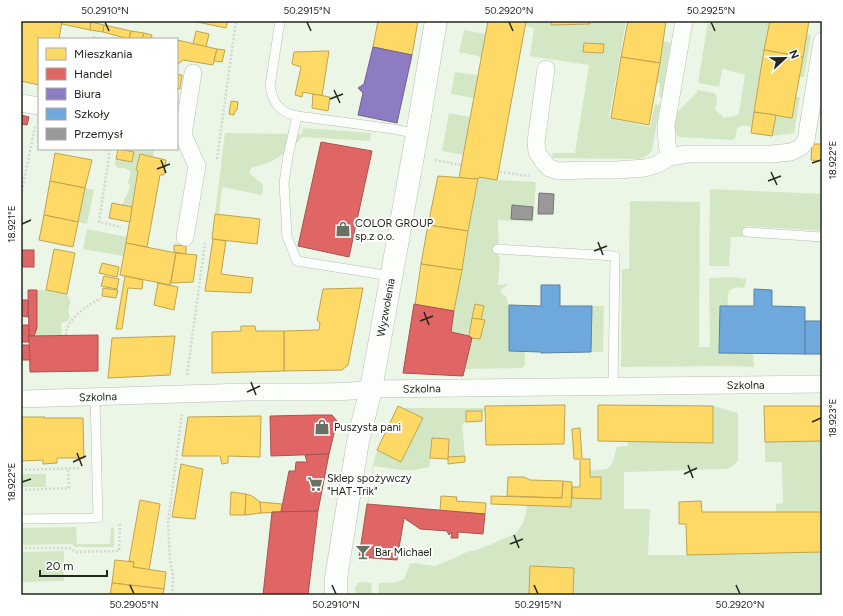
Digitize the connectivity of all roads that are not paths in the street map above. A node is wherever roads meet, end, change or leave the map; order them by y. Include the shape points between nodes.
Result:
1 (280, 21) edge
2 (436, 21) edge
3 (684, 21) edge
4 (822, 41) edge
5 (546, 69) dead end
6 (193, 73) dead end
7 (21, 103) edge
8 (38, 106) edge
9 (297, 116) junction
10 (417, 134) junction
11 (180, 135) edge
12 (669, 157) junction
13 (747, 232) dead end
14 (185, 237) dead end
15 (822, 237) edge
16 (497, 248) dead end
17 (391, 276) junction
18 (822, 384) edge
19 (613, 387) junction
20 (371, 389) junction
21 (95, 397) junction
22 (21, 398) edge
23 (21, 519) edge
24 (336, 595) edge

1 - 9 lane via 270,86 275,102 288,114
2 - 10 street, Wyzwolenia
3 - 12 street via 666,125
4 - 12 street via 806,140 801,147 791,152 772,154 688,154
5 - 12 street via 536,142 537,152 550,168 646,168
6 - 11 street
7 - 8 street
9 - 10 lane
9 - 17 lane via 284,183 287,237 297,261
10 - 17 street, Wyzwolenia
11 - 14 street via 197,166
13 - 15 lane
16 - 19 lane via 615,256
17 - 20 street, Wyzwolenia
18 - 19 street, Szkolna
19 - 20 street, Szkolna
20 - 21 street, Szkolna
20 - 24 street, Wyzwolenia via 358,440 336,578
21 - 22 street, Szkolna
21 - 23 lane via 98,518

